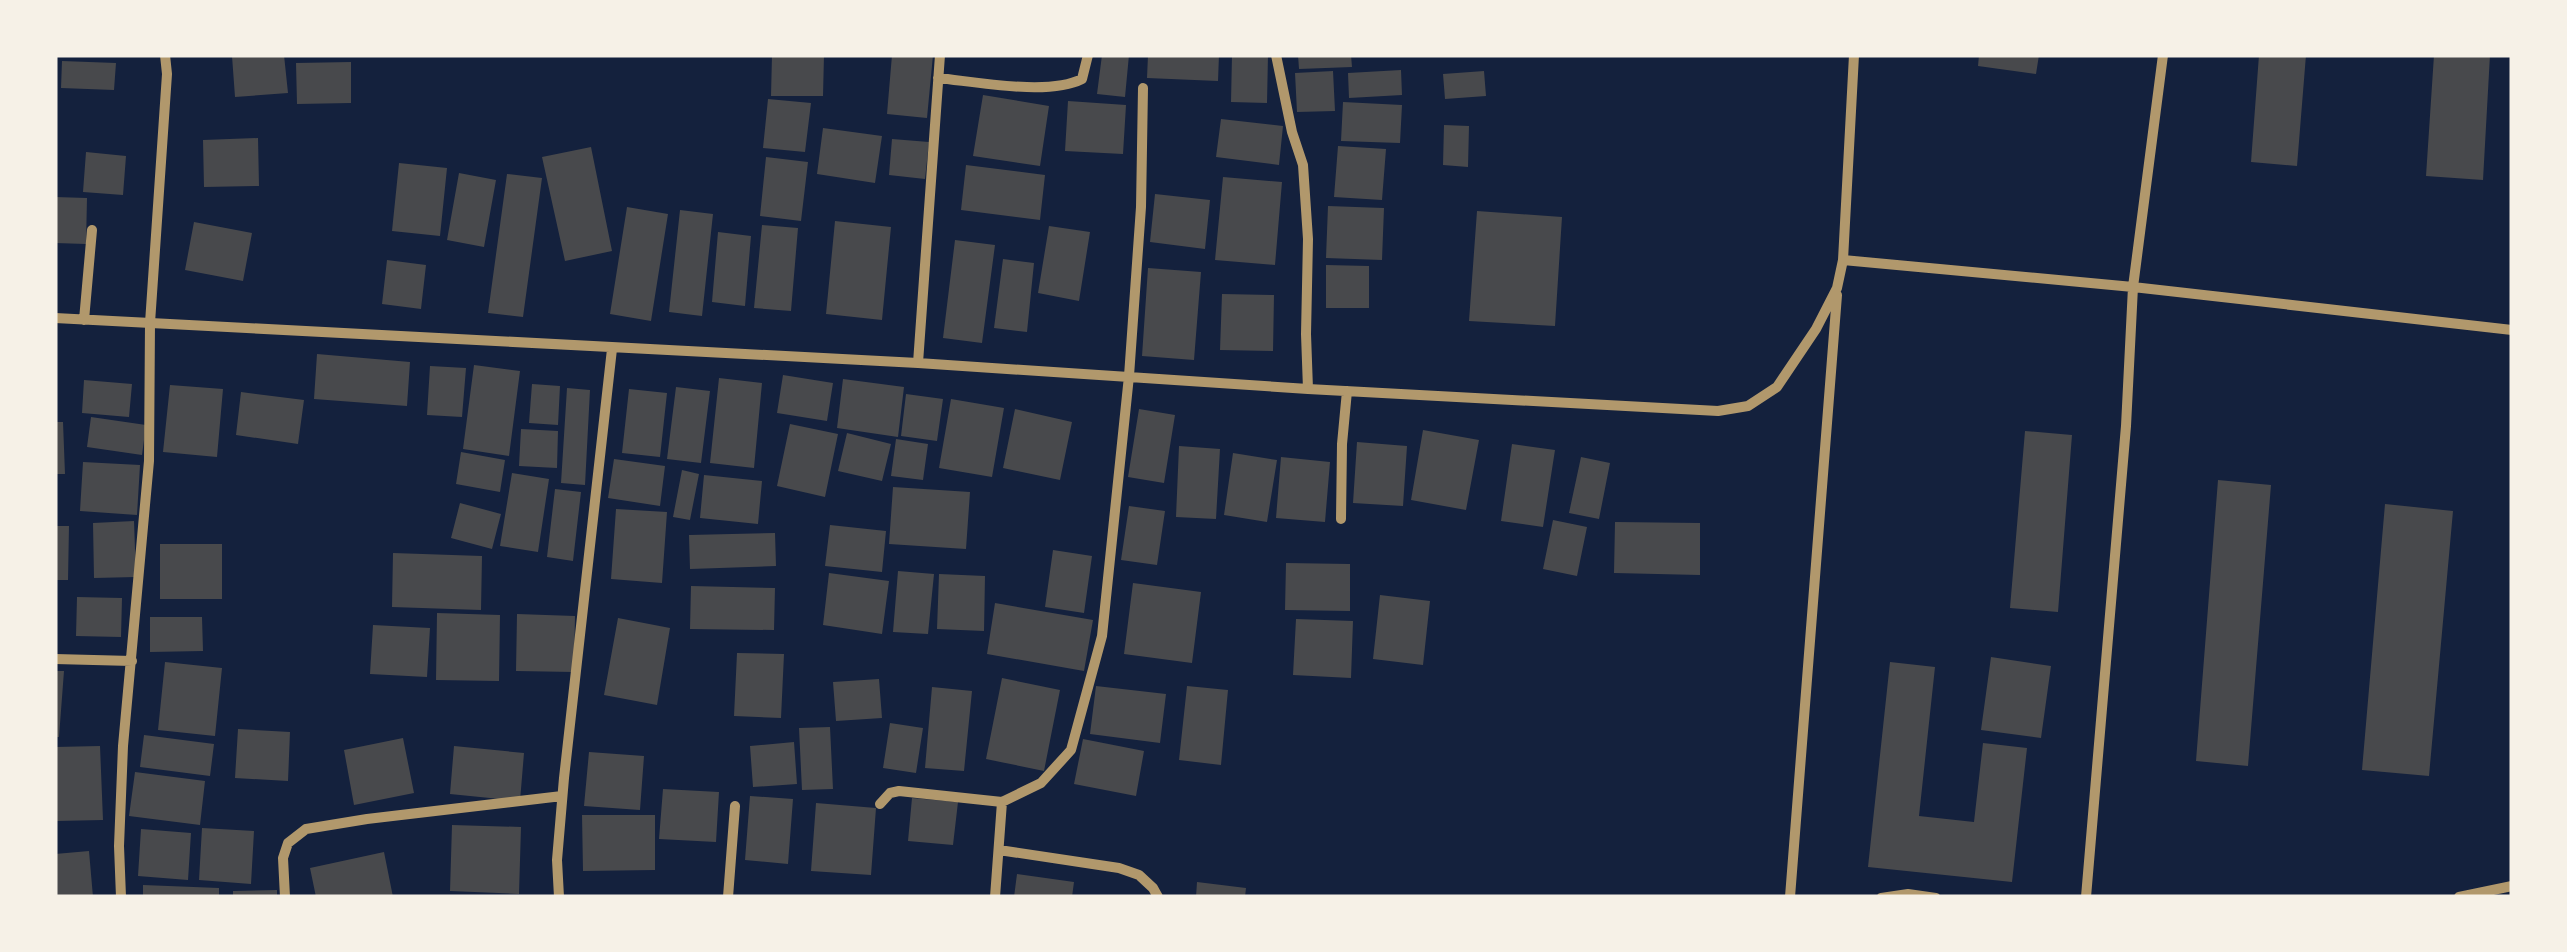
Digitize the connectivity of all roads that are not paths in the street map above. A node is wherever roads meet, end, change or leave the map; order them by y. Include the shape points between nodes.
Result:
1 (165, 55) edge
2 (940, 55) edge
3 (1088, 55) edge
4 (1276, 55) edge
5 (1854, 55) edge
6 (2164, 55) edge
7 (938, 78) junction
8 (1142, 88) dead end
9 (92, 230) dead end
10 (1844, 260) junction
11 (2133, 286) junction
12 (1837, 288) junction
13 (55, 318) edge
14 (84, 320) junction
15 (150, 323) junction
16 (2512, 330) edge
17 (612, 348) junction
18 (918, 363) junction
19 (1129, 376) junction
20 (1308, 389) junction
21 (1347, 391) junction
22 (1342, 519) dead end
23 (55, 660) edge
24 (132, 662) junction
25 (562, 796) junction
26 (1002, 802) junction
27 (880, 804) dead end
28 (735, 806) dead end
29 (998, 850) junction
30 (2512, 886) edge
31 (121, 897) edge
32 (285, 897) edge
33 (559, 897) edge
34 (728, 897) edge
35 (995, 897) edge
36 (1158, 897) edge
37 (1790, 897) edge
38 (1880, 897) edge
39 (1936, 897) edge
40 (2086, 897) edge
41 (2459, 897) edge

1 - 15 street
2 - 7 street
3 - 7 street via 1082,79 1070,85
4 - 20 street via 1303,166
5 - 10 street
6 - 11 street
7 - 18 street
8 - 19 street
9 - 14 street
10 - 11 street
10 - 12 street
11 - 16 street
11 - 40 street
12 - 21 street via 1777,387 1748,406 1718,412
12 - 37 street
13 - 14 street
14 - 15 street
15 - 17 street
15 - 24 street via 149,461
17 - 18 street
17 - 25 street
18 - 19 street
19 - 20 street
19 - 26 street via 1102,636 1071,750 1041,784
20 - 21 street
21 - 22 street
23 - 24 street
24 - 31 street via 123,746
25 - 32 street via 306,828 288,843 283,858
25 - 33 street
26 - 27 street via 899,791
26 - 29 street
28 - 34 street
29 - 35 street
29 - 36 street via 1119,868 1139,875
30 - 41 street
38 - 39 lane

